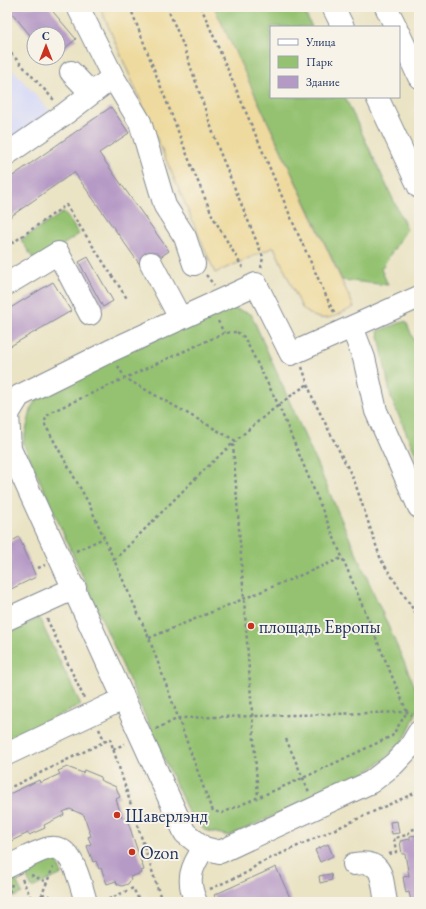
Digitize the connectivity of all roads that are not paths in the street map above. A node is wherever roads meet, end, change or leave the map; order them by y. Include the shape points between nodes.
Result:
1 (78, 7) edge
2 (333, 7) edge
3 (386, 7) edge
4 (342, 26) edge
5 (396, 26) edge
6 (400, 36) edge
7 (71, 72) dead end
8 (113, 77) junction
9 (419, 77) edge
10 (91, 94) junction
11 (376, 98) edge
12 (7, 154) edge
13 (419, 187) edge
14 (151, 264) dead end
15 (194, 264) road end
16 (7, 284) edge
17 (411, 300) edge
18 (90, 314) dead end
19 (180, 318) junction
20 (352, 327) junction
21 (13, 395) edge
22 (419, 507) edge
23 (75, 588) junction
24 (7, 619) edge
25 (123, 699) junction
26 (416, 724) edge
27 (7, 754) edge
28 (204, 848) junction
29 (354, 864) dead end
30 (15, 871) edge
31 (195, 899) edge
32 (86, 902) edge
33 (386, 902) edge

1 - 8 main road
2 - 4 main road
3 - 5 main road
6 - 9 main road
7 - 10 main road
8 - 10 main road
8 - 15 main road via 140,122
10 - 12 main road
11 - 13 main road
14 - 19 main road
16 - 18 main road via 58,253
17 - 20 main road
19 - 20 main road via 256,284 291,354
19 - 21 main road
20 - 22 main road via 364,358 376,411
21 - 23 main road via 8,414 10,449
23 - 24 main road
23 - 25 main road
25 - 27 main road
25 - 28 main road via 185,833
26 - 28 main road via 410,747 371,782 220,852
28 - 31 main road via 192,866 190,889
29 - 33 main road via 375,864 380,871
30 - 32 main road via 46,849 60,849 71,858

